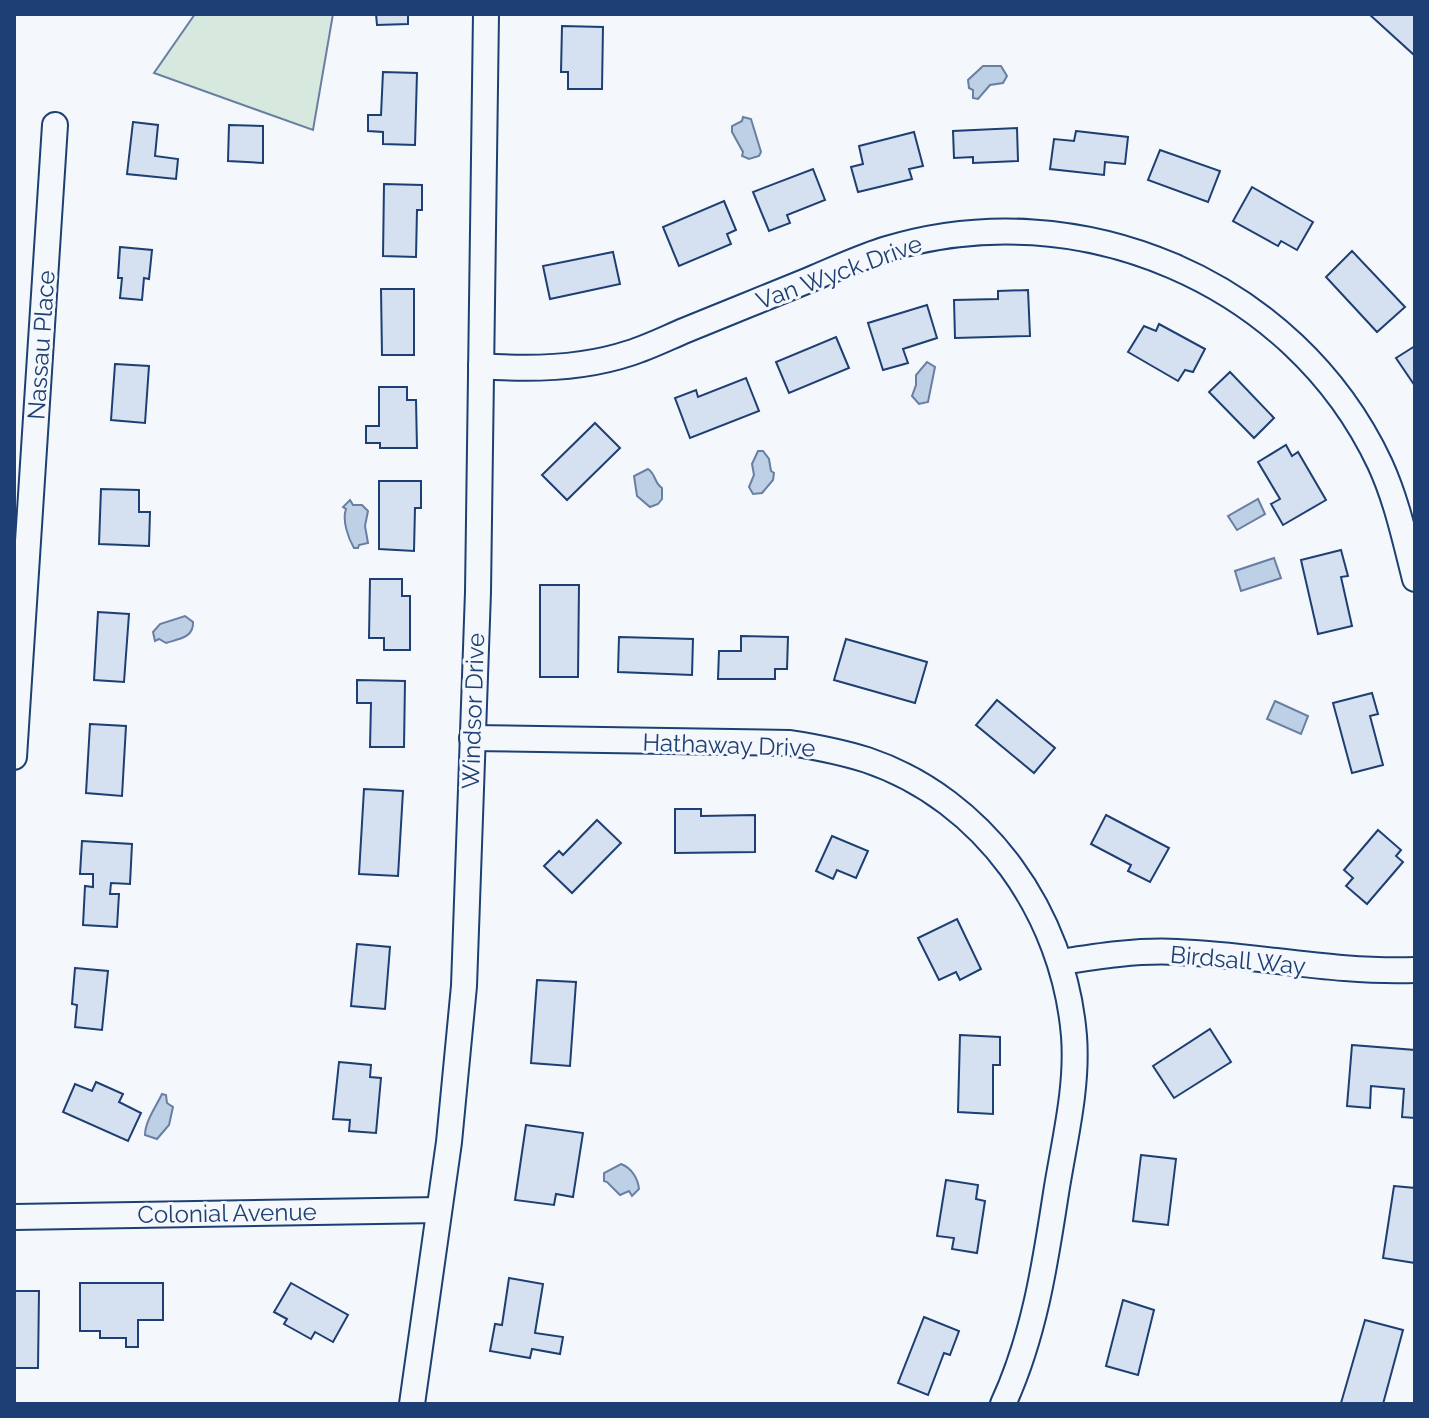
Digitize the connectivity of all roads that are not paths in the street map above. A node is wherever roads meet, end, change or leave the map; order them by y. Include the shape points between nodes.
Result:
1 (486, 14) edge
2 (55, 125) dead end
3 (481, 366) junction
4 (26, 403) edge
5 (1415, 579) edge
6 (472, 738) junction
7 (14, 757) edge
8 (1061, 962) junction
9 (1415, 970) edge
10 (439, 1210) junction
11 (14, 1217) edge
12 (412, 1404) edge
13 (1003, 1404) edge

1 - 3 street, Windsor Drive
2 - 4 street, Nassau Place
3 - 5 street, Van Wyck Drive via 545,368 630,353 858,260 928,239 1013,230 1098,240 1140,251 1218,287 1297,348 1339,396 1379,463 1396,503
3 - 6 street, Windsor Drive
4 - 7 street, Nassau Place
6 - 8 street, Hathaway Drive via 790,743 869,761 942,799 995,846 1043,918
6 - 10 street, Windsor Drive via 464,986
8 - 9 street, Birdsall Way via 1174,952 1331,969
8 - 13 street, Hathaway Drive via 1073,1026 1074,1077 1043,1281
10 - 11 street, Colonial Avenue
10 - 12 street, Windsor Drive

